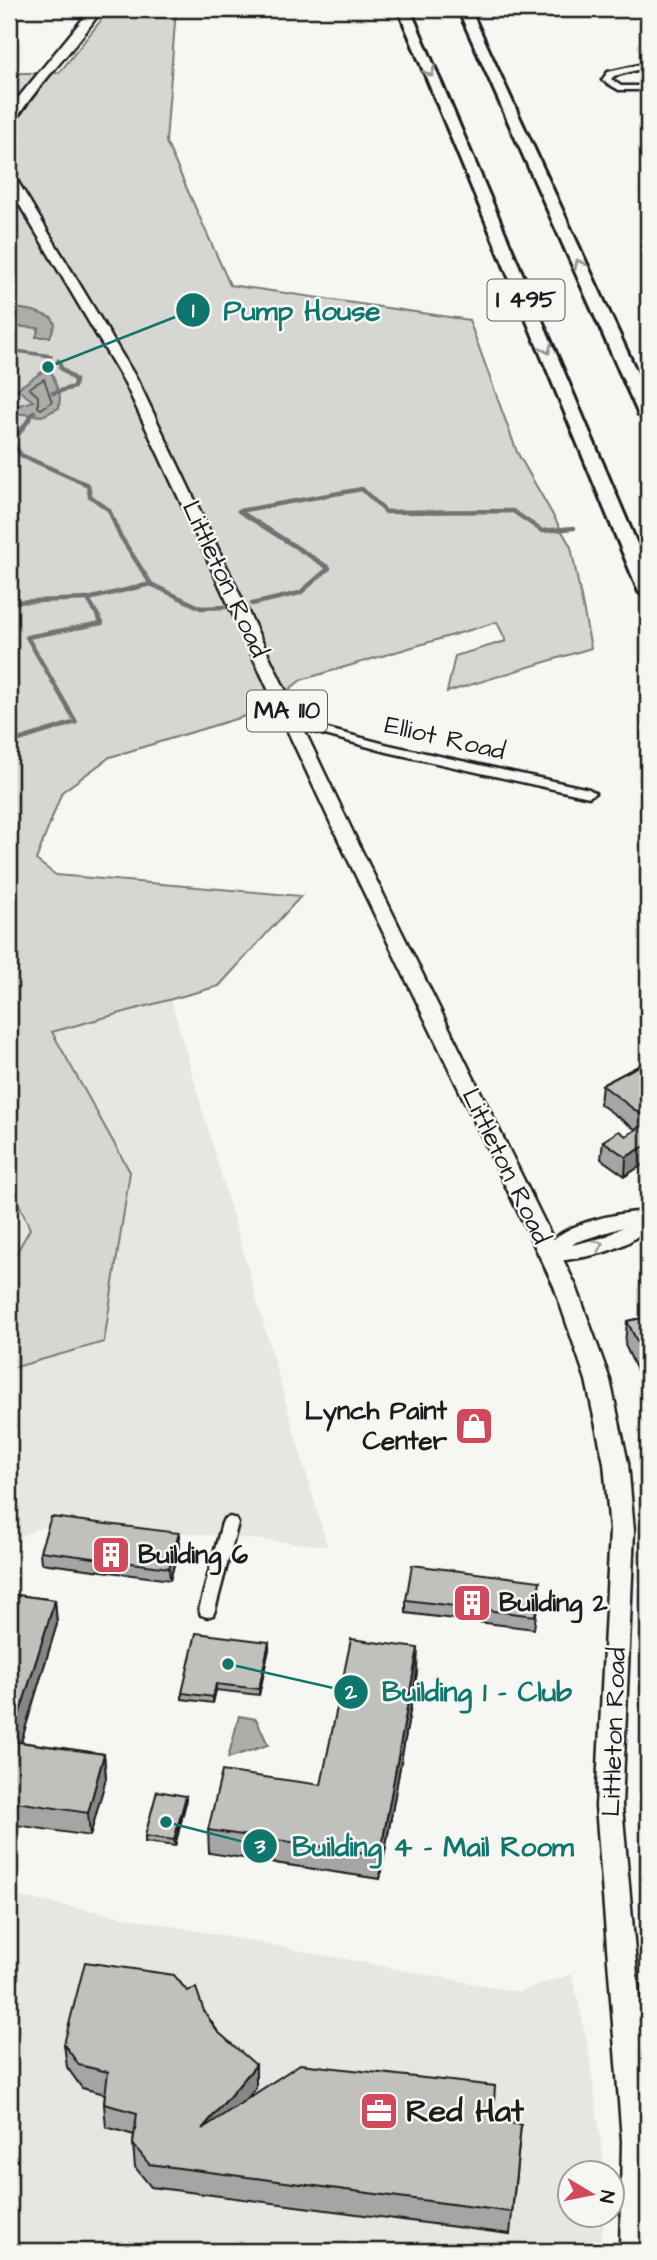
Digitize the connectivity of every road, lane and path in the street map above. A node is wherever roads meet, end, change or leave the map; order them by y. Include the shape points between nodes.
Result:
1 (96, 9) edge
2 (404, 9) edge
3 (464, 9) edge
4 (648, 65) edge
5 (648, 88) edge
6 (9, 121) edge
7 (9, 177) edge
8 (648, 415) edge
9 (648, 592) edge
10 (293, 723) junction
11 (589, 793) dead end
12 (646, 1219) edge
13 (549, 1255) junction
14 (230, 1523) dead end
15 (207, 1610) dead end
16 (635, 2251) edge

1 - 6 main road
2 -> 9 highway, I 495
8 -> 3 highway, I 495
4 - 5 street via 611,74 606,80 619,88
7 - 10 main road, Littleton Road / MA 110 via 132,383
10 - 11 street, Elliot Road
10 - 13 main road, Littleton Road / MA 110
12 - 13 main road via 633,1233 578,1253
13 - 16 main road, Littleton Road / MA 110 via 565,1286 598,1380 618,1479 621,1579 609,1806 637,2140
14 - 15 street

